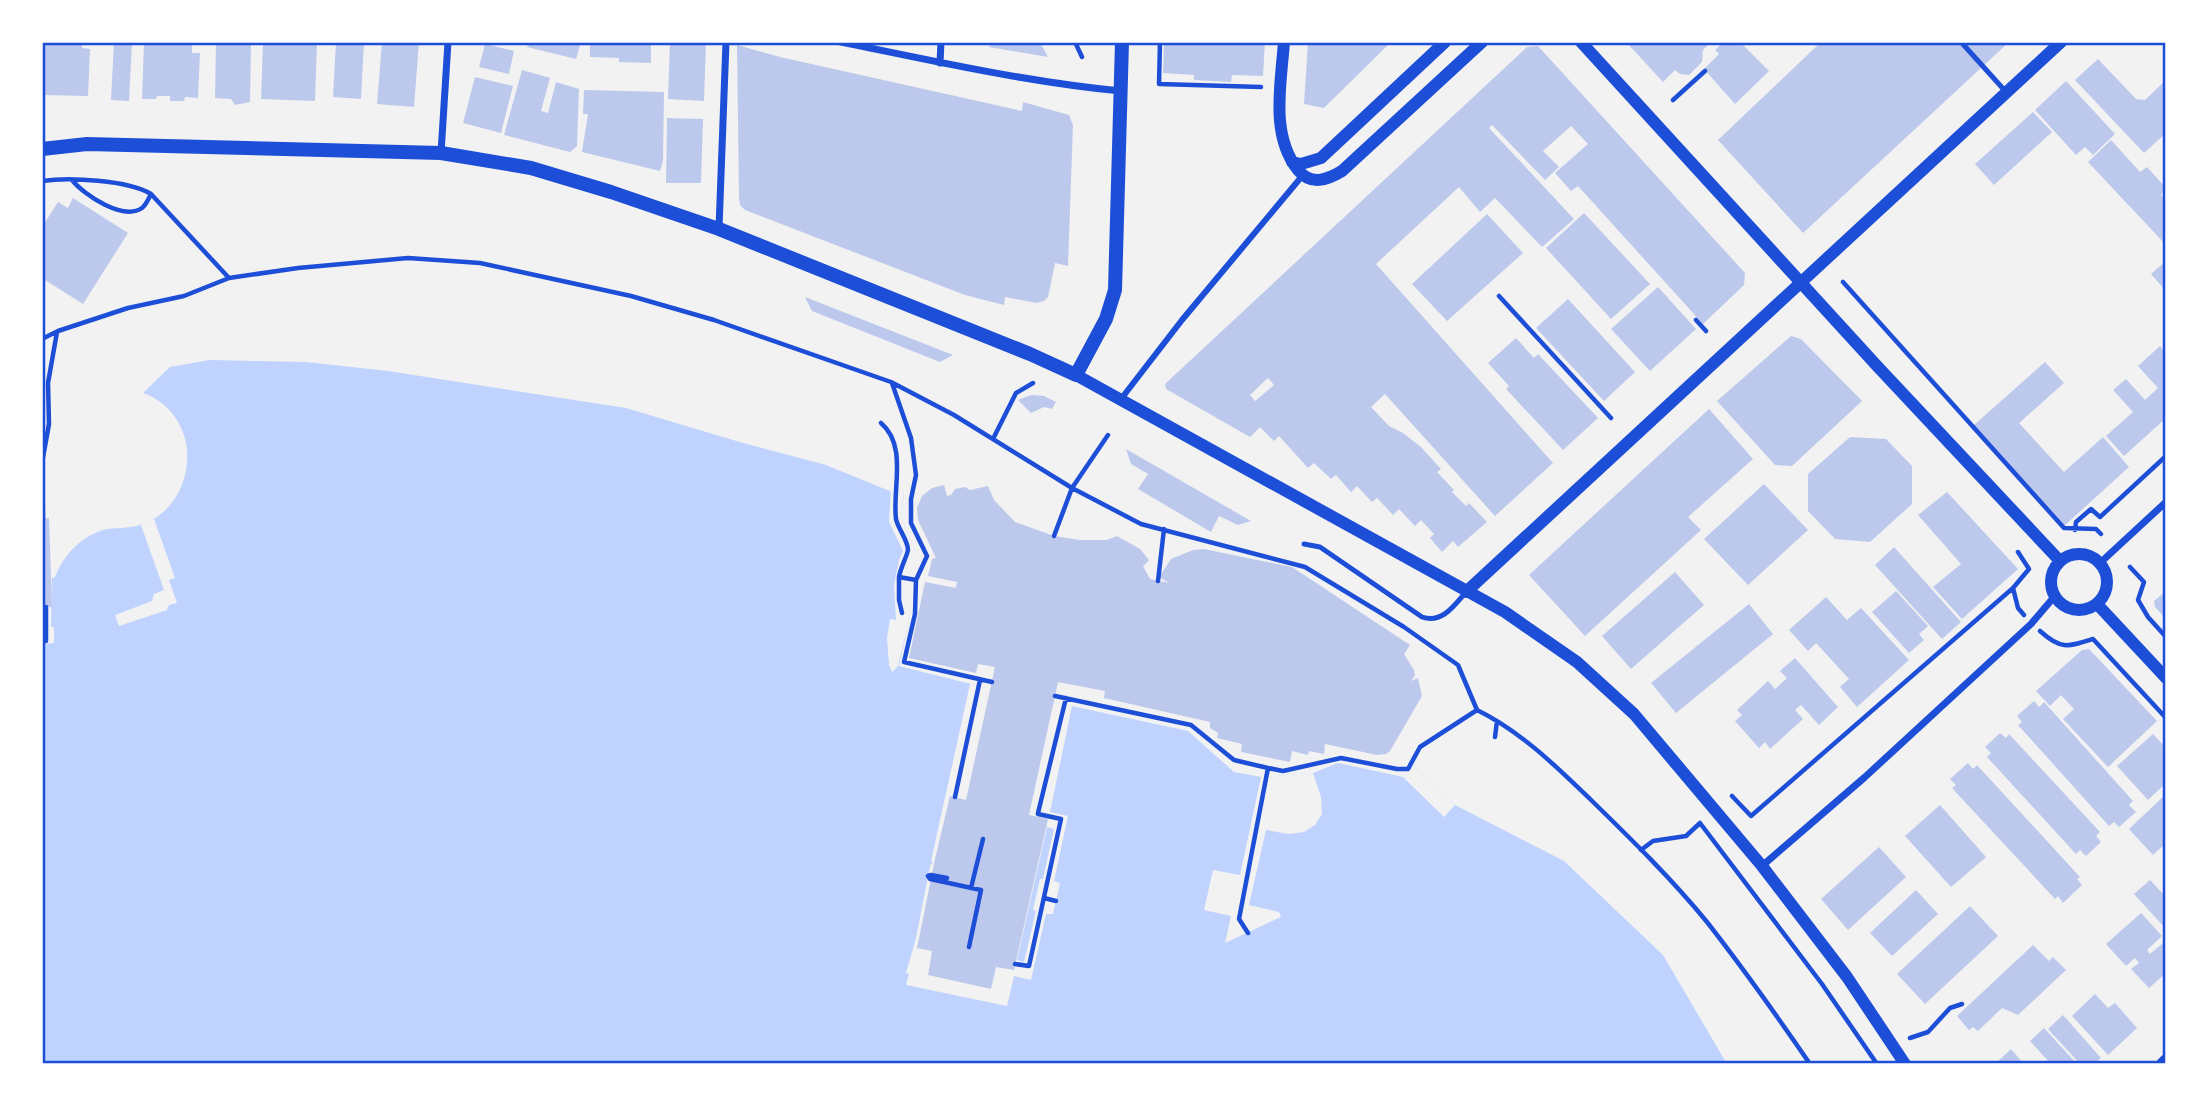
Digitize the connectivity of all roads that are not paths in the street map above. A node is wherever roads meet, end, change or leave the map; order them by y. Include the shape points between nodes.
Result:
1 (448, 42) edge
2 (726, 42) edge
3 (841, 42) edge
4 (941, 42) edge
5 (1122, 42) edge
6 (1284, 42) edge
7 (1445, 42) edge
8 (1482, 42) edge
9 (1581, 42) edge
10 (1961, 42) edge
11 (2061, 42) edge
12 (940, 63) junction
13 (1121, 90) junction
14 (2007, 93) junction
15 (42, 149) edge
16 (441, 153) junction
17 (1292, 162) junction
18 (1303, 175) junction
19 (719, 229) junction
20 (1801, 282) junction
21 (1076, 375) junction
22 (1120, 401) junction
23 (2166, 502) edge
24 (1304, 544) dead end
25 (2060, 561) junction
26 (2100, 563) junction
27 (1466, 592) junction
28 (2054, 597) junction
29 (2097, 604) junction
30 (2166, 678) edge
31 (1762, 866) junction
32 (2166, 1060) edge
33 (1905, 1064) edge
34 (2162, 1064) edge

1 - 16 street
2 - 19 street
3 - 12 street
4 - 12 street
5 - 13 main road
6 - 17 street via 1279,110
7 - 17 street via 1321,158
8 - 18 street via 1342,171 1317,181
9 - 20 street
10 - 14 lane
11 - 14 street
12 - 13 street
13 - 21 main road via 1115,290
14 - 20 street
15 - 16 main road via 87,144
16 - 19 main road via 531,168
17 - 18 street
18 - 22 street
19 - 21 main road
20 - 25 street
20 - 27 street
21 - 22 street
22 - 27 street
23 - 26 street
24 - 27 lane via 1320,547 1430,620 1440,618
25 - 26 street via 2081,554
25 - 28 street via 2051,577
26 - 29 street via 2108,586
27 - 31 street via 1541,635 1577,662 1633,714
28 - 29 street via 2076,611
28 - 31 street via 2031,624 1865,777
29 - 30 street
31 - 33 street via 1847,977
32 - 34 street

